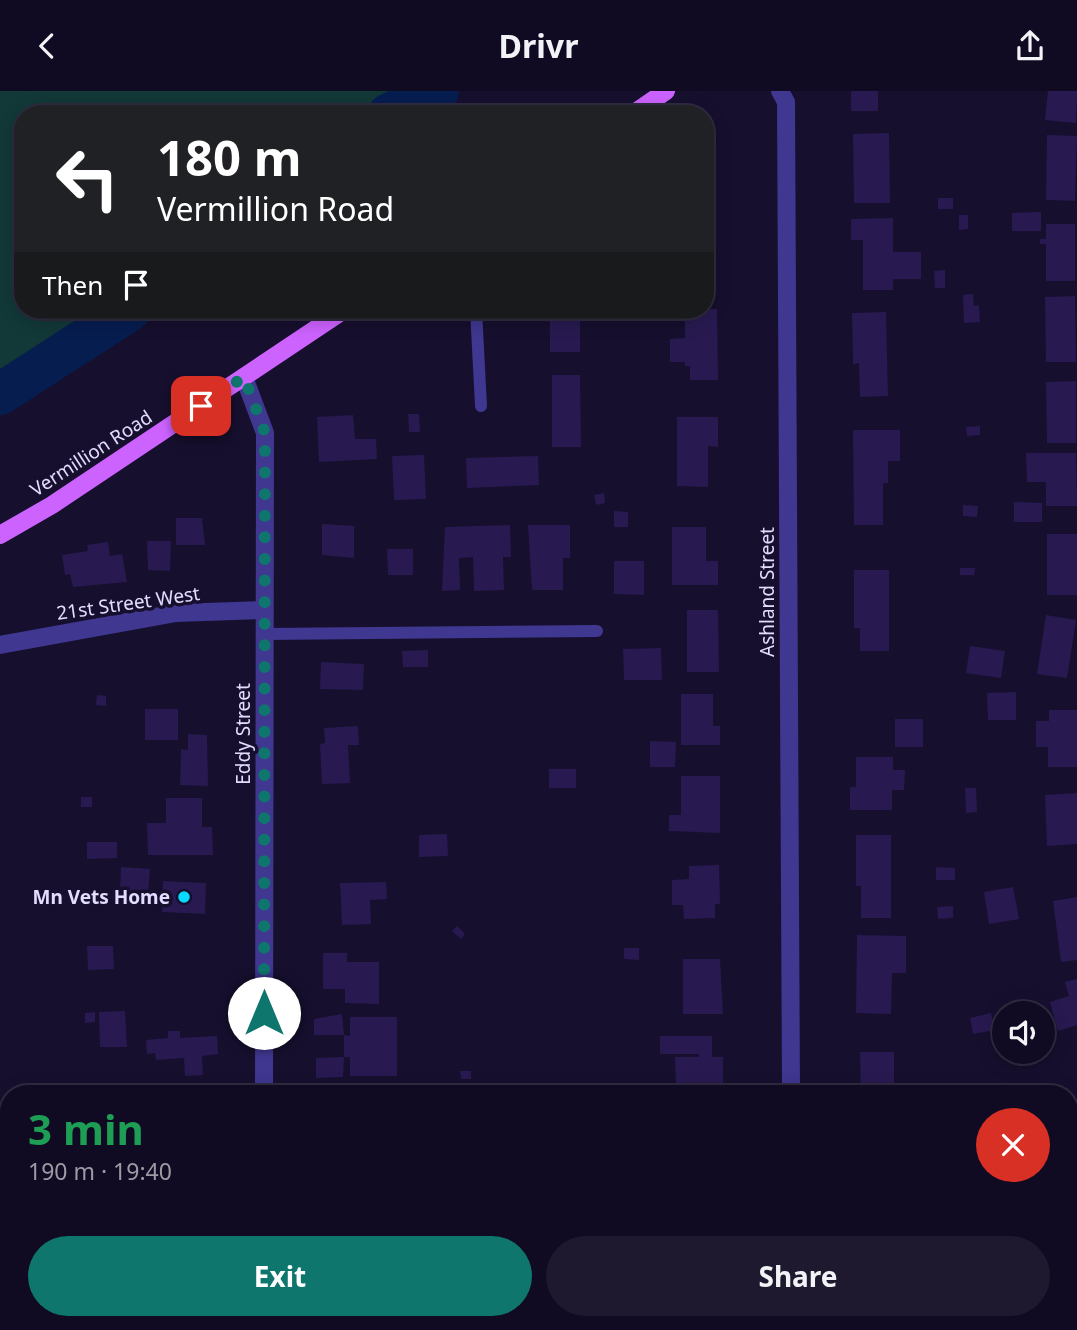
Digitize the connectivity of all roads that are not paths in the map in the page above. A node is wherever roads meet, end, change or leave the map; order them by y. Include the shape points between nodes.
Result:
1 (666, 91) edge
2 (780, 91) edge
3 (646, 105) edge
4 (331, 319) edge
5 (476, 319) edge
6 (244, 377) junction
7 (481, 405) dead end
8 (0, 535) edge
9 (263, 610) junction
10 (597, 631) dead end
11 (264, 634) junction
12 (0, 645) edge
13 (264, 1085) edge
14 (791, 1085) edge

1 - 3 main road
2 - 14 street, Ashland Street via 786,102
4 - 6 main road, Vermillion Road
5 - 7 lane
6 - 8 main road, Vermillion Road
6 - 9 street, Eddy Street via 265,433
9 - 11 street, Eddy Street
9 - 12 street, 21st Street West via 176,613
10 - 11 lane
11 - 13 street, Eddy Street

